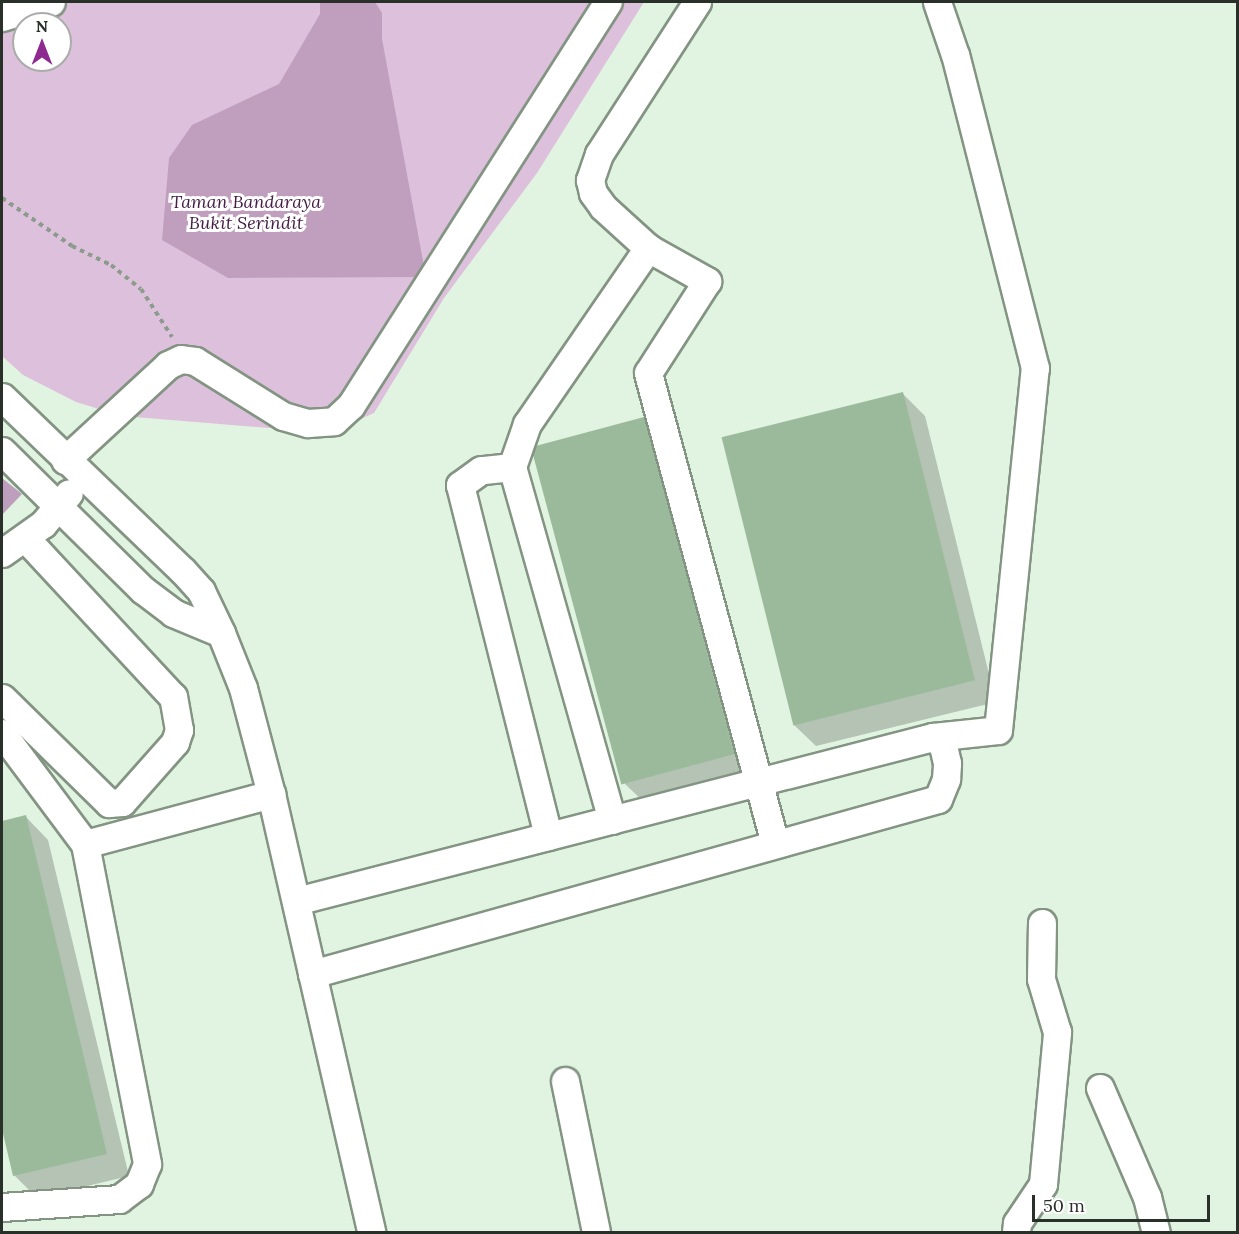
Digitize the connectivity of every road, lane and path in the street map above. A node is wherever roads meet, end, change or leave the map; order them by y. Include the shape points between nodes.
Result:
1 (51, 2) edge
2 (608, 2) edge
3 (697, 2) edge
4 (938, 2) edge
5 (2, 17) edge
6 (2, 198) edge
7 (648, 248) junction
8 (182, 359) junction
9 (2, 397) edge
10 (2, 451) edge
11 (512, 467) junction
12 (73, 468) junction
13 (59, 508) junction
14 (26, 539) junction
15 (2, 553) edge
16 (221, 633) junction
17 (2, 698) edge
18 (2, 733) edge
19 (933, 737) junction
20 (759, 782) junction
21 (271, 794) junction
22 (612, 820) junction
23 (548, 836) junction
24 (775, 843) junction
25 (85, 844) junction
26 (296, 901) junction
27 (1042, 923) dead end
28 (312, 974) junction
29 (565, 1080) dead end
30 (1101, 1088) dead end
31 (2, 1207) edge
32 (371, 1233) edge
33 (596, 1233) edge
34 (1016, 1233) edge
35 (1156, 1233) edge

1 - 5 street
2 - 8 street via 351,405 334,421 308,423 284,416 195,361
3 - 7 street via 599,154 590,180 603,207
4 - 19 street via 955,54 1035,368 998,730
6 - 8 path via 72,246 111,265 141,289
7 - 11 street via 527,424
7 - 20 street via 707,281 648,373
8 - 12 street via 168,365
9 - 12 street
10 - 13 street
11 - 22 street
11 - 23 street via 481,470 460,485
12 - 13 street
12 - 16 street via 201,591
13 - 14 street
13 - 16 street via 173,613
14 - 15 street
14 - 17 street via 173,697 179,730 175,742 122,801 109,803
16 - 21 street via 243,688
18 - 25 street
19 - 20 street
19 - 24 street via 943,746 947,763 938,799
20 - 22 street
20 - 24 street
21 - 25 street
21 - 26 street
22 - 23 street
23 - 26 street
24 - 28 street
25 - 31 street via 147,1164 139,1184 119,1198
26 - 28 street
27 - 34 street via 1041,980 1057,1032 1042,1184 1017,1223
28 - 32 street
29 - 33 street
30 - 35 street via 1147,1197

